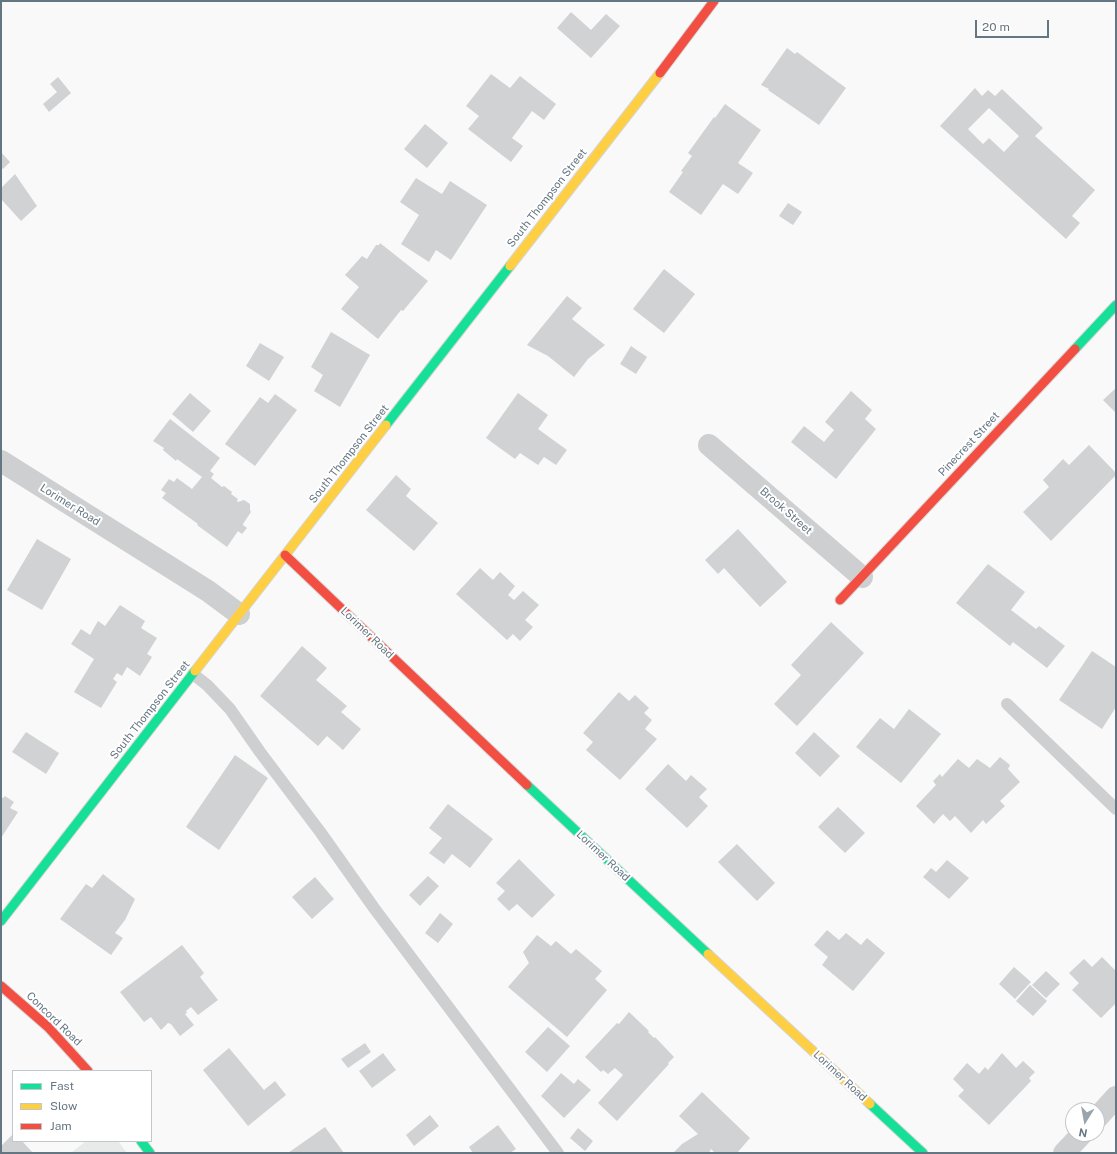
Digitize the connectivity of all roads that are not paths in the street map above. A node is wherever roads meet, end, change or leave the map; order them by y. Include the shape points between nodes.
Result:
1 (714, 1) edge
2 (1116, 304) edge
3 (709, 445) dead end
4 (1, 461) edge
5 (285, 555) junction
6 (862, 577) junction
7 (840, 600) dead end
8 (240, 614) junction
9 (193, 674) junction
10 (1007, 704) dead end
11 (1116, 809) edge
12 (1, 920) edge
13 (1, 986) edge
14 (87, 1070) edge
15 (1116, 1097) edge
16 (1105, 1109) edge
17 (142, 1142) edge
18 (1074, 1142) edge
19 (150, 1153) edge
20 (558, 1153) edge
21 (923, 1153) edge
22 (1064, 1153) edge

1 - 5 street, South Thompson Street
2 - 6 street, Pinecrest Street
3 - 6 street, Brook Street
4 - 8 street, Lorimer Road via 208,591
5 - 8 street, South Thompson Street
5 - 21 street, Lorimer Road via 564,820
6 - 7 street, Pinecrest Street
8 - 9 street, South Thompson Street
9 - 12 street, South Thompson Street
9 - 20 lane via 230,709 374,908
10 - 11 lane
13 - 14 street, Concord Road via 48,1027
15 - 16 street
17 - 19 street
18 - 22 street

